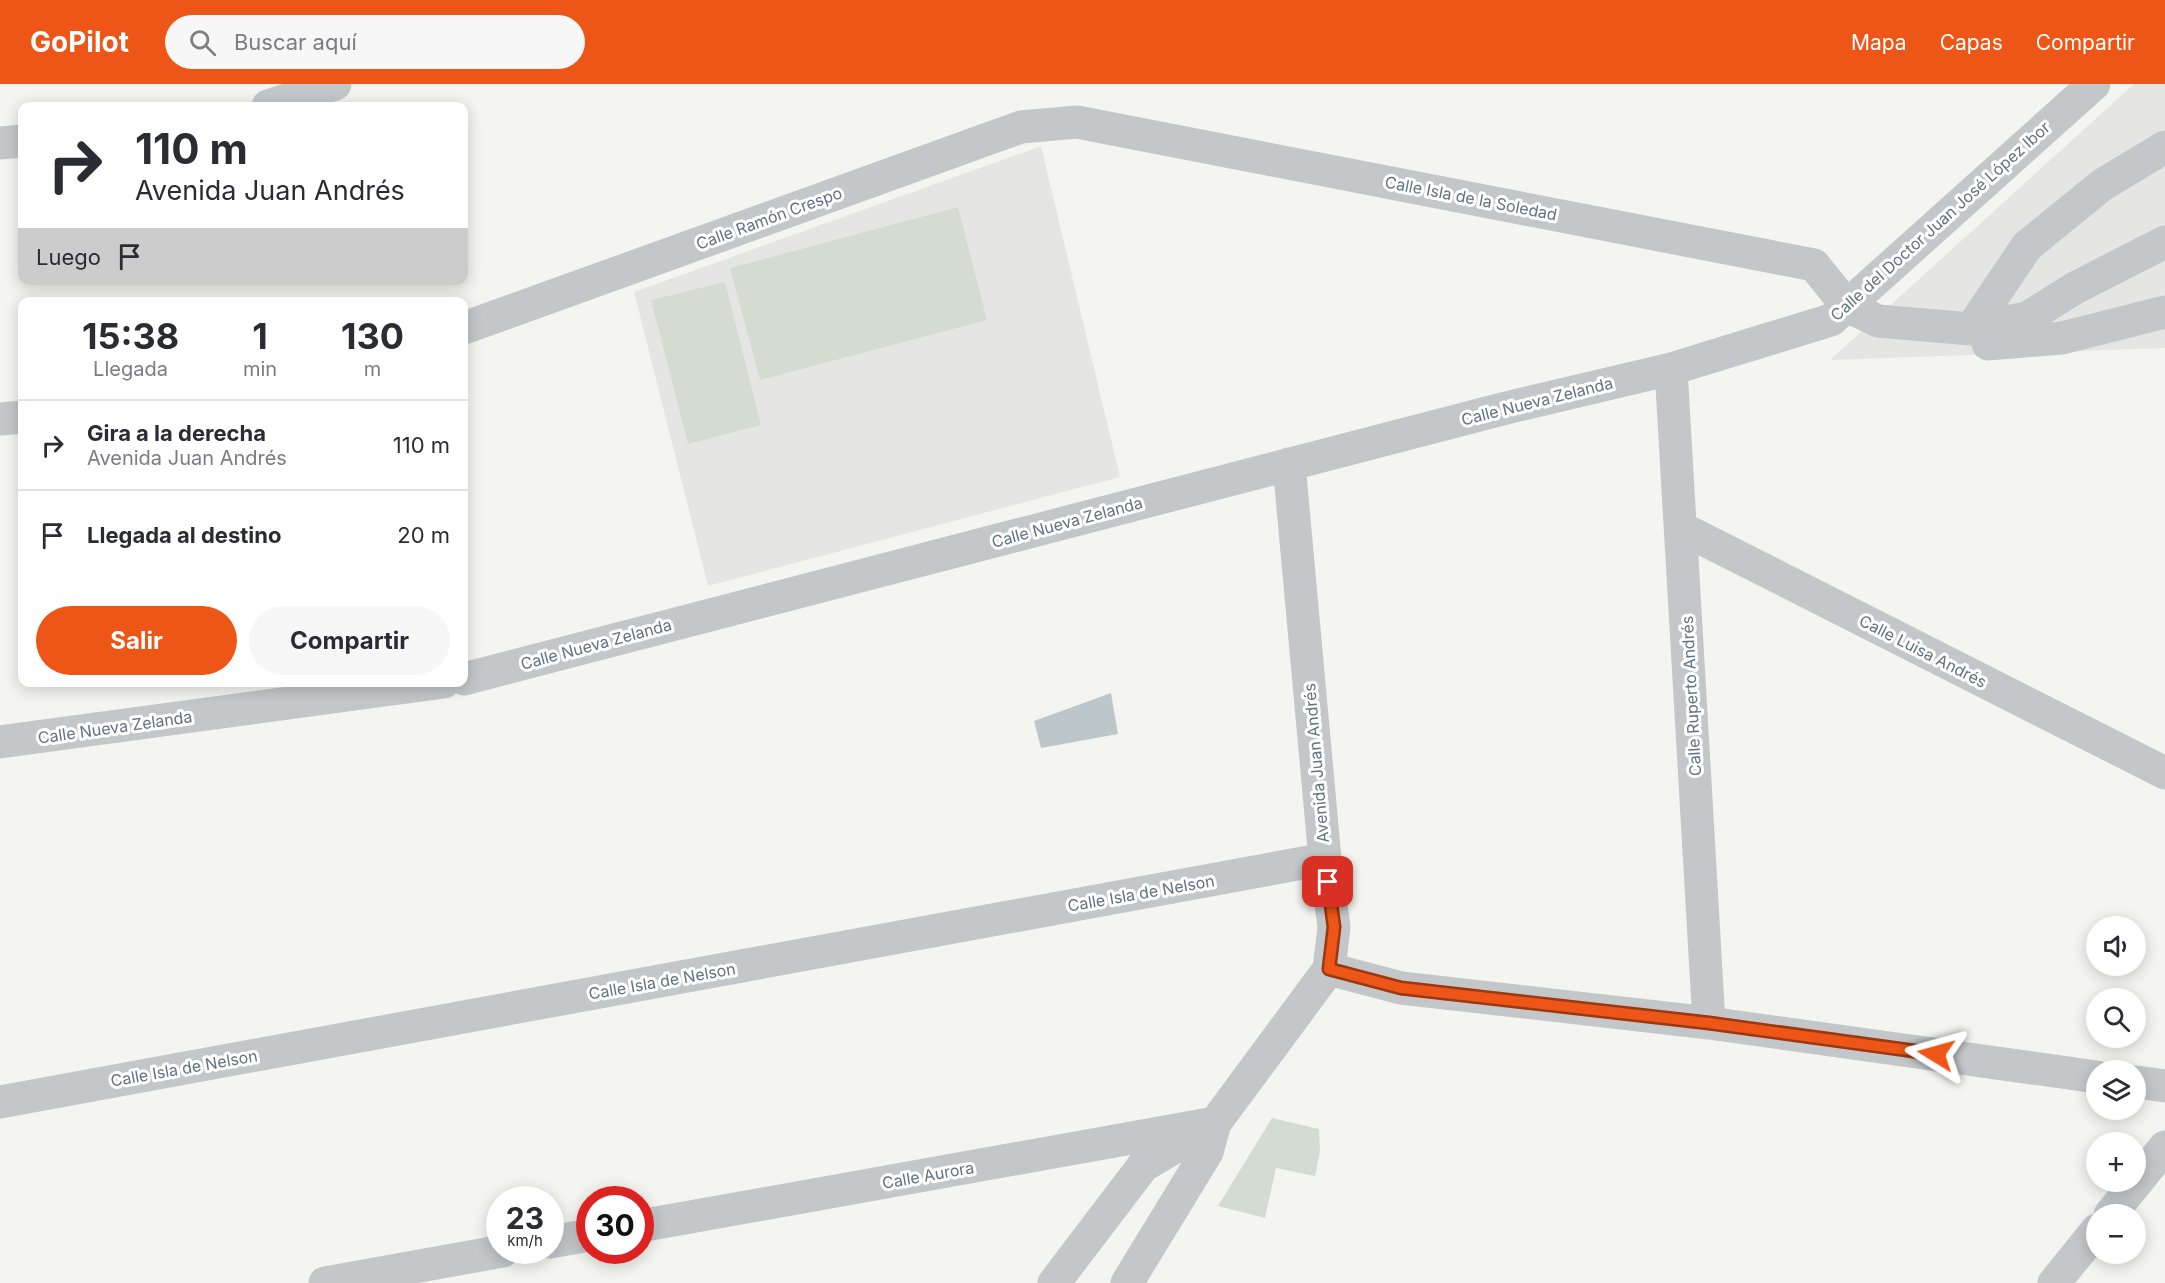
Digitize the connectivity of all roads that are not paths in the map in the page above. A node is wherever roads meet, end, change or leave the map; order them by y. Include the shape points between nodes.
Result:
1 (334, 84) edge
2 (2094, 84) edge
3 (280, 102) edge
4 (1077, 122) joint
5 (18, 141) edge
6 (0, 143) edge
7 (2165, 147) edge
8 (2165, 242) edge
9 (2165, 312) edge
10 (1839, 313) junction
11 (468, 327) edge
12 (1971, 329) junction
13 (1671, 369) junction
14 (18, 417) edge
15 (0, 419) edge
16 (1289, 464) junction
17 (1681, 528) junction
18 (468, 678) edge
19 (407, 687) edge
20 (0, 742) edge
21 (2165, 773) edge
22 (1325, 860) junction
23 (1329, 969) junction
24 (1709, 1023) junction
25 (2086, 1075) edge
26 (2146, 1083) edge
27 (2165, 1086) edge
28 (0, 1102) edge
29 (1215, 1123) junction
30 (2165, 1147) edge
31 (2118, 1204) edge
32 (654, 1223) edge
33 (2086, 1244) edge
34 (486, 1254) edge
35 (325, 1283) edge
36 (1054, 1283) edge
37 (1126, 1283) edge
38 (2054, 1283) edge

1 - 3 street
2 - 10 street, Calle del Doctor Juan José López Ibor
4 - 10 street, Calle Isla de la Soledad via 1814,265
4 - 11 street, Calle Ramón Crespo via 1021,127
5 - 6 street
7 - 12 street via 2102,185 2027,246
8 - 12 street via 2075,288 2027,318
9 - 10 street via 2062,338 1958,346 1882,339
10 - 12 street via 1878,321
10 - 13 street, Calle del Doctor Juan José López Ibor
13 - 16 street, Calle Nueva Zelanda
13 - 17 street, Calle Ruperto Andrés
14 - 15 street
16 - 18 street, Calle Nueva Zelanda
16 - 22 street, Avenida Juan Andrés
17 - 21 street, Calle Luisa Andrés
17 - 24 street, Calle Ruperto Andrés
19 - 20 street, Calle Nueva Zelanda
22 - 23 street, Avenida Juan Andrés via 1334,927
22 - 28 street, Calle Isla de Nelson
23 - 24 street via 1401,988
23 - 29 street
24 - 25 street
26 - 27 street
29 - 32 street, Calle Aurora
29 - 36 street via 1143,1166
29 - 37 street via 1207,1152
30 - 31 street
33 - 38 street
34 - 35 street

